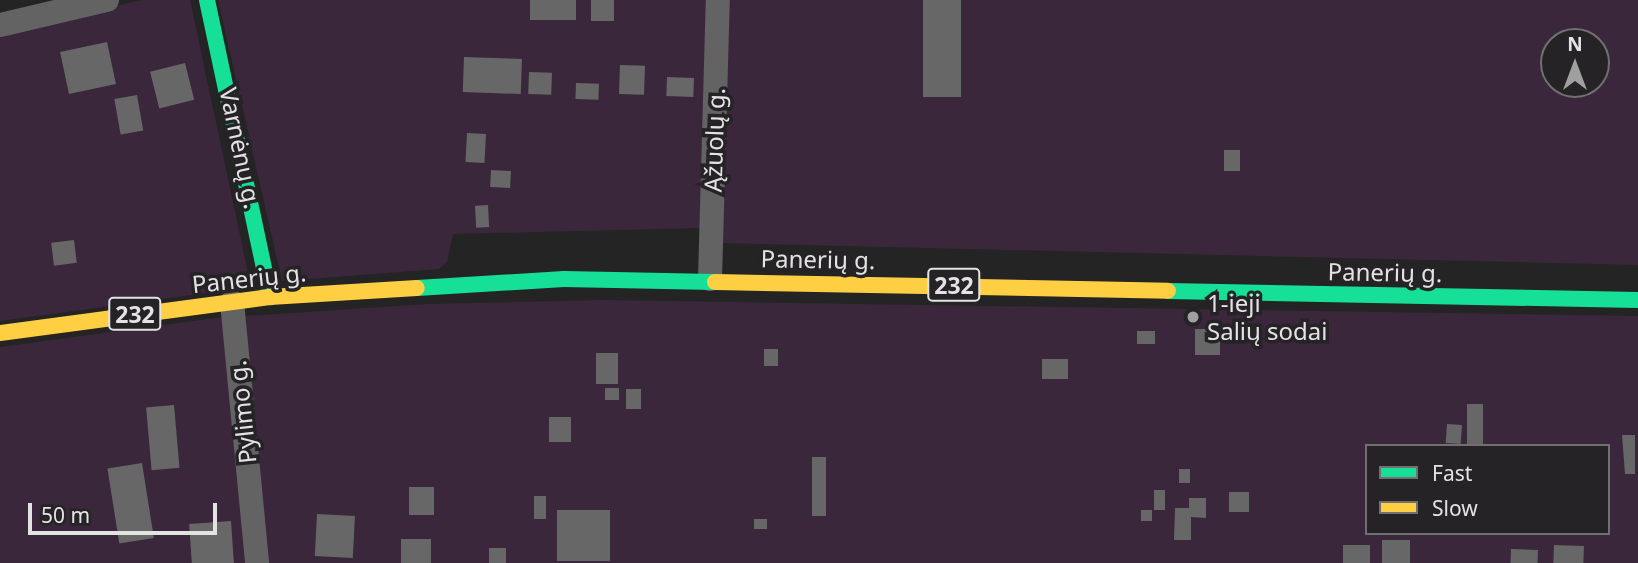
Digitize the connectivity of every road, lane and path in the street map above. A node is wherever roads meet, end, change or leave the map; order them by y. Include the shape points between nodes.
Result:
1 (107, 0) edge
2 (207, 0) edge
3 (718, 0) edge
4 (0, 25) edge
5 (710, 279) junction
6 (270, 297) junction
7 (1638, 300) edge
8 (232, 302) junction
9 (0, 333) edge
10 (257, 563) edge

1 - 4 street
2 - 6 main road, Varnėnų g.
3 - 5 street, Ąžuolų g.
5 - 6 main road, Panerių g. / 232 via 459,282
5 - 7 main road, Panerių g. / 232
6 - 8 main road, Panerių g. / 232
8 - 9 main road, Panerių g. / 232
8 - 10 street, Pylimo g.

